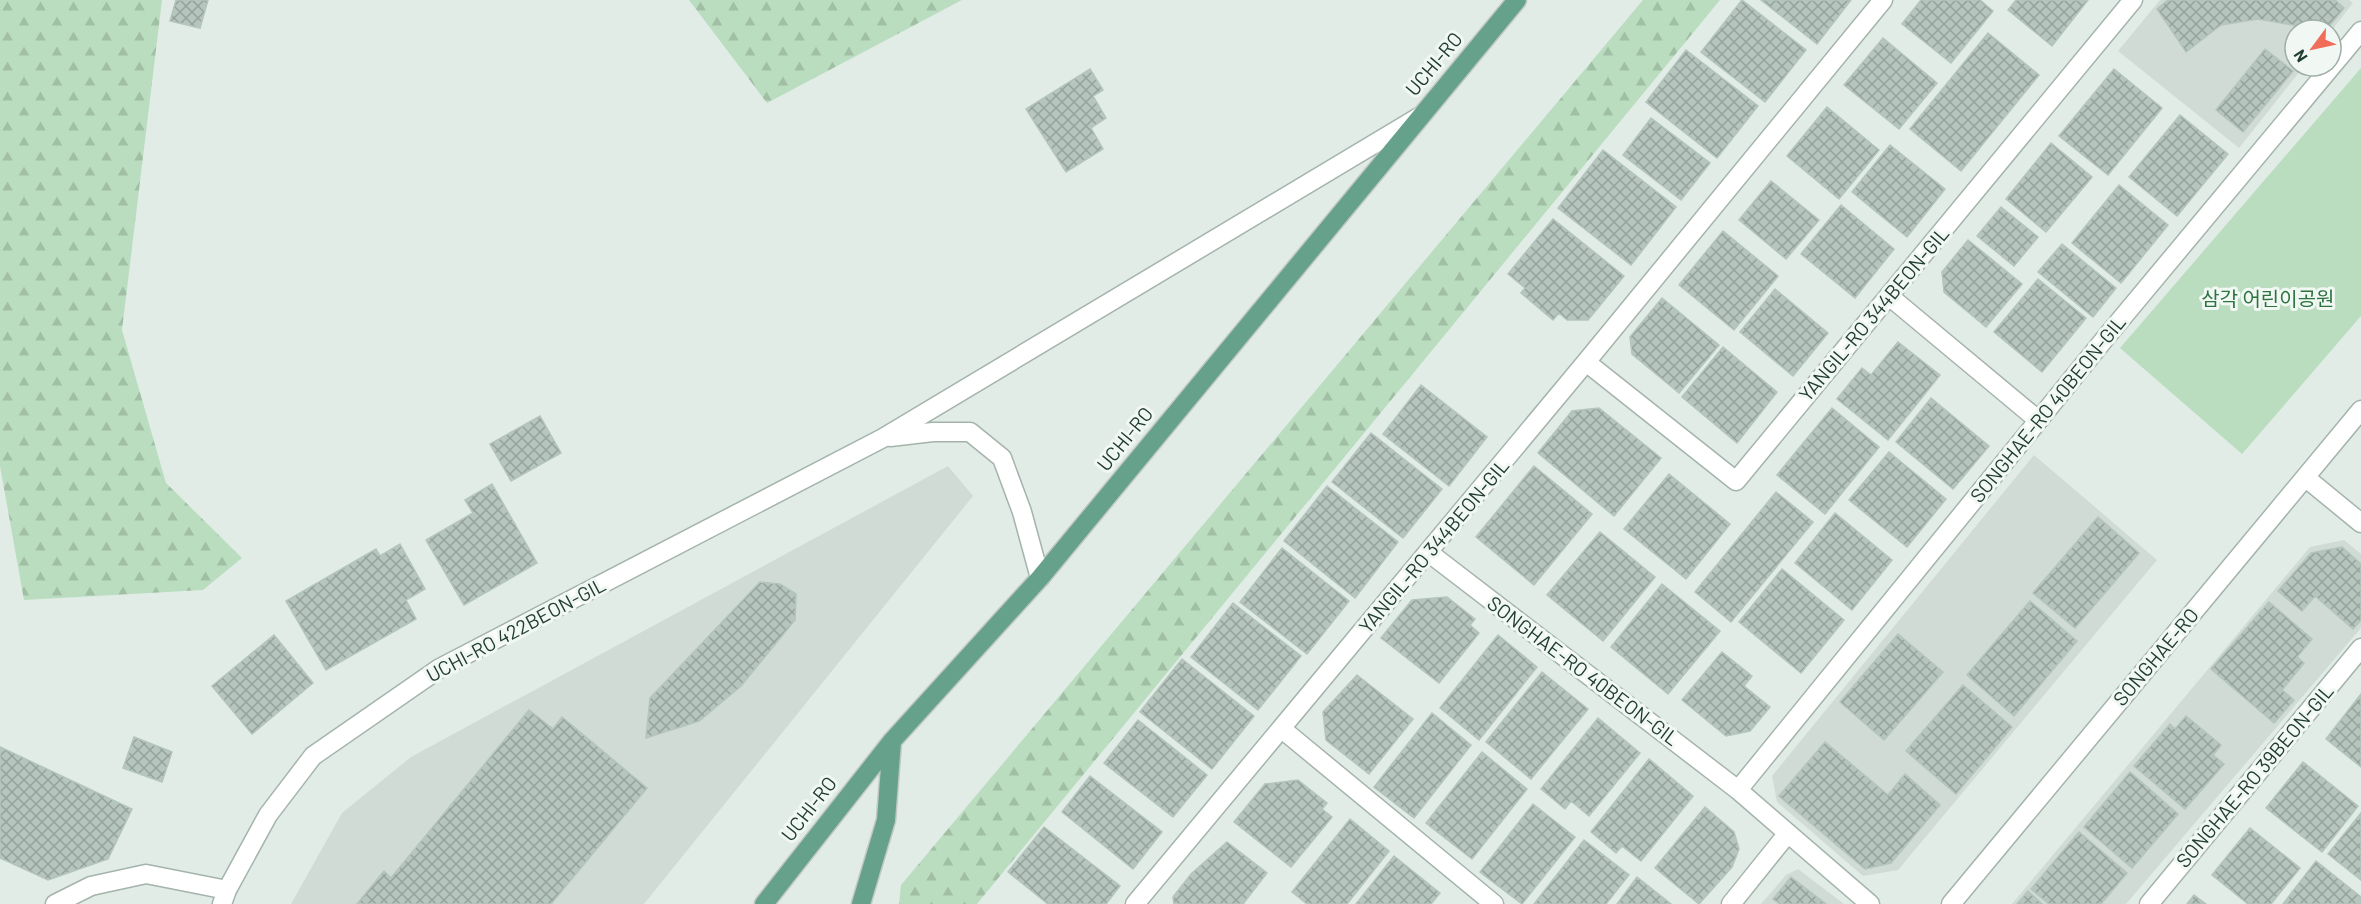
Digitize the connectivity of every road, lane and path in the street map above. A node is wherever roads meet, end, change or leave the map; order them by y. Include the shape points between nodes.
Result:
1 (1517, 0) edge
2 (1882, 0) edge
3 (2133, 0) edge
4 (2361, 31) edge
5 (1419, 116) junction
6 (1889, 296) junction
7 (1586, 362) junction
8 (2361, 410) edge
9 (2038, 420) junction
10 (883, 438) junction
11 (2306, 478) junction
12 (2361, 523) edge
13 (1428, 552) junction
14 (1040, 578) junction
15 (2361, 648) edge
16 (1282, 729) junction
17 (892, 741) junction
18 (1738, 790) junction
19 (1788, 833) junction
20 (224, 897) edge
21 (55, 904) edge
22 (764, 904) edge
23 (861, 904) edge
24 (1135, 904) edge
25 (1494, 904) edge
26 (1731, 904) edge
27 (1870, 904) edge
28 (1951, 904) edge
29 (2149, 904) edge

1 - 5 main road, UCHI-RO
2 - 7 street, YANGIL-RO 344BEON-GIL
3 - 6 street, YANGIL-RO 344BEON-GIL
4 - 9 street, SONGHAE-RO 40BEON-GIL
5 - 10 street, UCHI-RO 422BEON-GIL
5 - 14 main road, UCHI-RO
6 - 7 street, YANGIL-RO 344BEON-GIL via 1736,481
6 - 9 street
7 - 13 street, YANGIL-RO 344BEON-GIL
8 - 11 street, SONGHAE-RO
9 - 18 street, SONGHAE-RO 40BEON-GIL
10 - 14 street via 970,432 1002,458
10 - 20 street, UCHI-RO 422BEON-GIL via 440,668 333,741 313,756 268,815
11 - 12 street
11 - 28 street, SONGHAE-RO
13 - 16 street, YANGIL-RO 344BEON-GIL
13 - 18 street, SONGHAE-RO 40BEON-GIL
14 - 17 main road, UCHI-RO
15 - 29 street, SONGHAE-RO 39BEON-GIL
16 - 24 street, YANGIL-RO 344BEON-GIL
16 - 25 street
17 - 22 main road, UCHI-RO
17 - 23 main road via 885,820
18 - 19 street, SONGHAE-RO 40BEON-GIL
19 - 26 street
19 - 27 street, SONGHAE-RO 40BEON-GIL
20 - 21 street via 146,874 91,886

